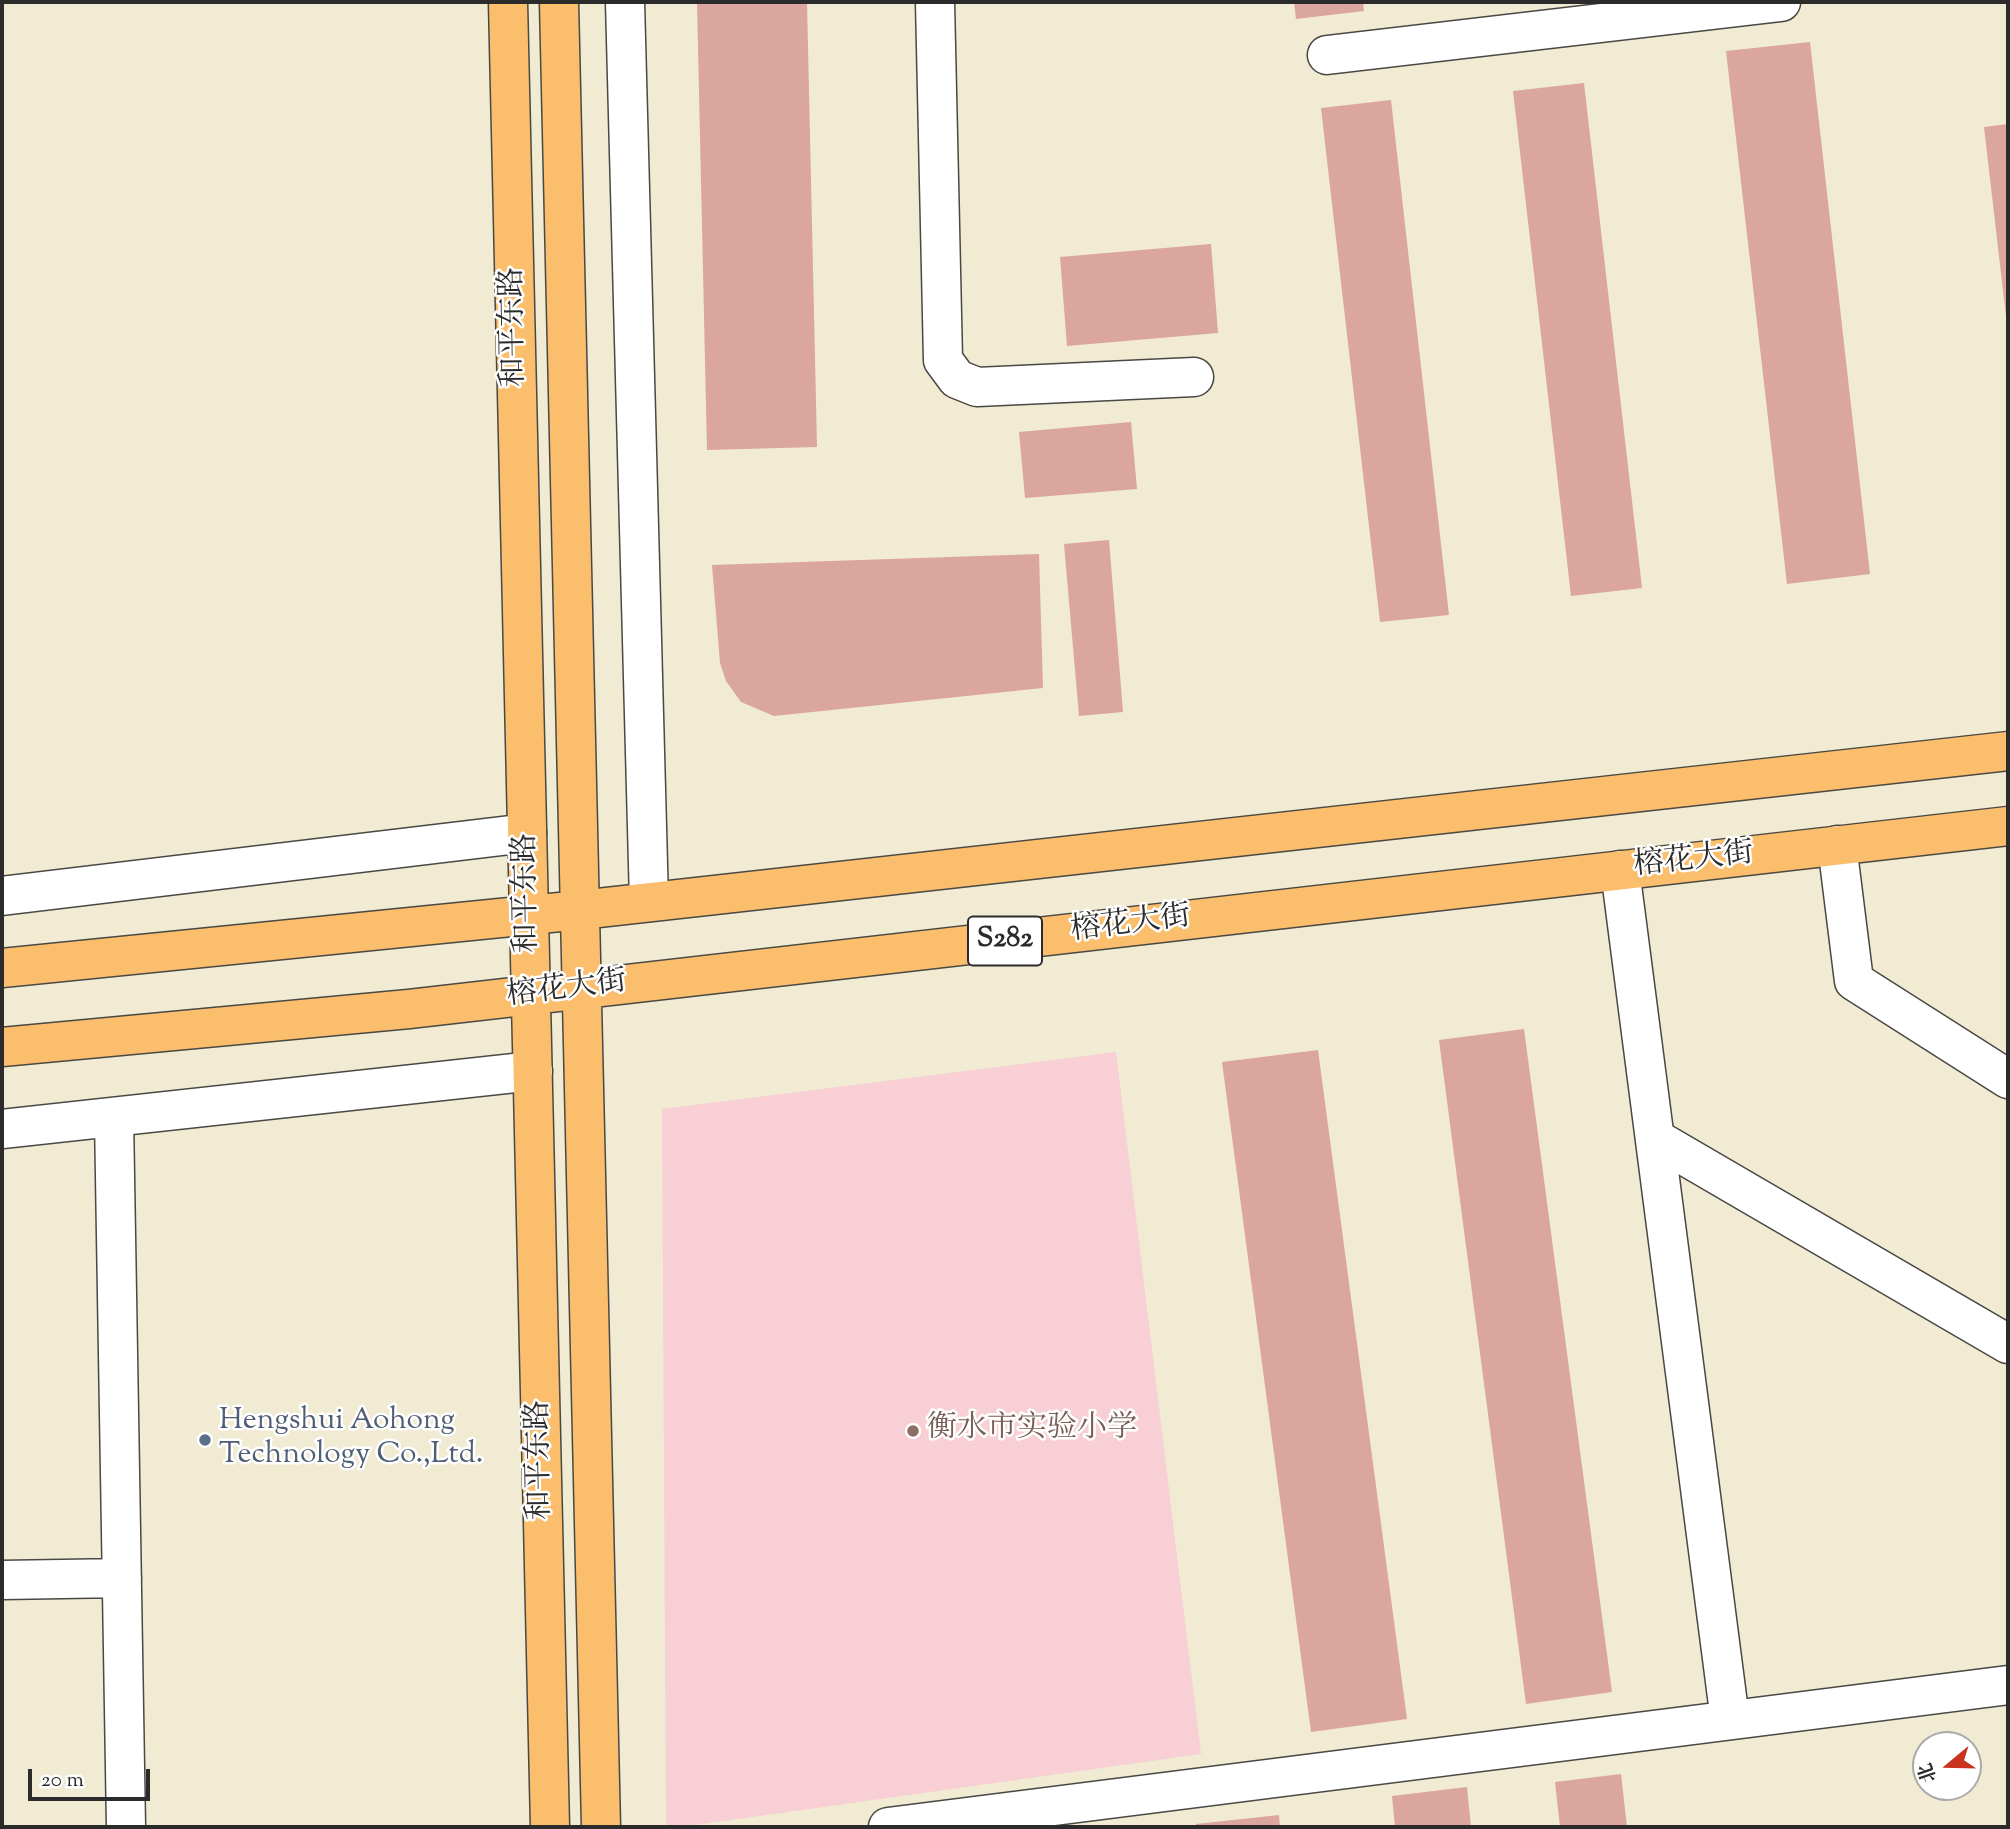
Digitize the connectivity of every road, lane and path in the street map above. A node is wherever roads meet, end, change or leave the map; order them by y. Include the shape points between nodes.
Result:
1 (508, 2) edge
2 (559, 2) edge
3 (625, 2) edge
4 (935, 2) edge
5 (1781, 2) edge
6 (1327, 55) dead end
7 (1194, 377) dead end
8 (2008, 751) edge
9 (2008, 826) edge
10 (527, 833) junction
11 (1837, 845) junction
12 (1620, 870) junction
13 (2, 896) edge
14 (649, 902) junction
15 (580, 910) junction
16 (529, 915) junction
17 (2, 968) edge
18 (582, 989) junction
19 (531, 995) junction
20 (2, 1047) edge
21 (533, 1071) junction
22 (2008, 1079) edge
23 (114, 1117) junction
24 (2, 1129) edge
25 (1656, 1139) junction
26 (2008, 1345) edge
27 (122, 1578) junction
28 (2, 1580) edge
29 (2008, 1685) edge
30 (1730, 1720) junction
31 (126, 1827) edge
32 (550, 1827) edge
33 (601, 1827) edge
34 (888, 1827) edge

1 - 10 main road, 和平东路
2 - 15 main road, 和平东路
3 - 14 street
4 - 7 street via 943,360 957,379 977,387
5 - 6 street
8 - 14 main road
9 - 11 main road, 榕花大街 / S282
10 - 13 street
10 - 16 main road, 和平东路
11 - 12 main road, 榕花大街 / S282
11 - 22 street via 1854,981
12 - 18 main road, 榕花大街 / S282
12 - 25 street
14 - 15 main road
15 - 16 main road
15 - 18 main road, 和平东路
16 - 17 main road
16 - 19 main road, 和平东路
18 - 19 main road, 榕花大街 / S282
18 - 33 main road, 和平东路
19 - 20 main road, 榕花大街 / S282
19 - 21 main road, 和平东路
21 - 23 street
21 - 32 main road, 和平东路
23 - 24 street
23 - 27 street
25 - 26 street
25 - 30 street
27 - 28 street
27 - 31 street
29 - 30 street
30 - 34 street

